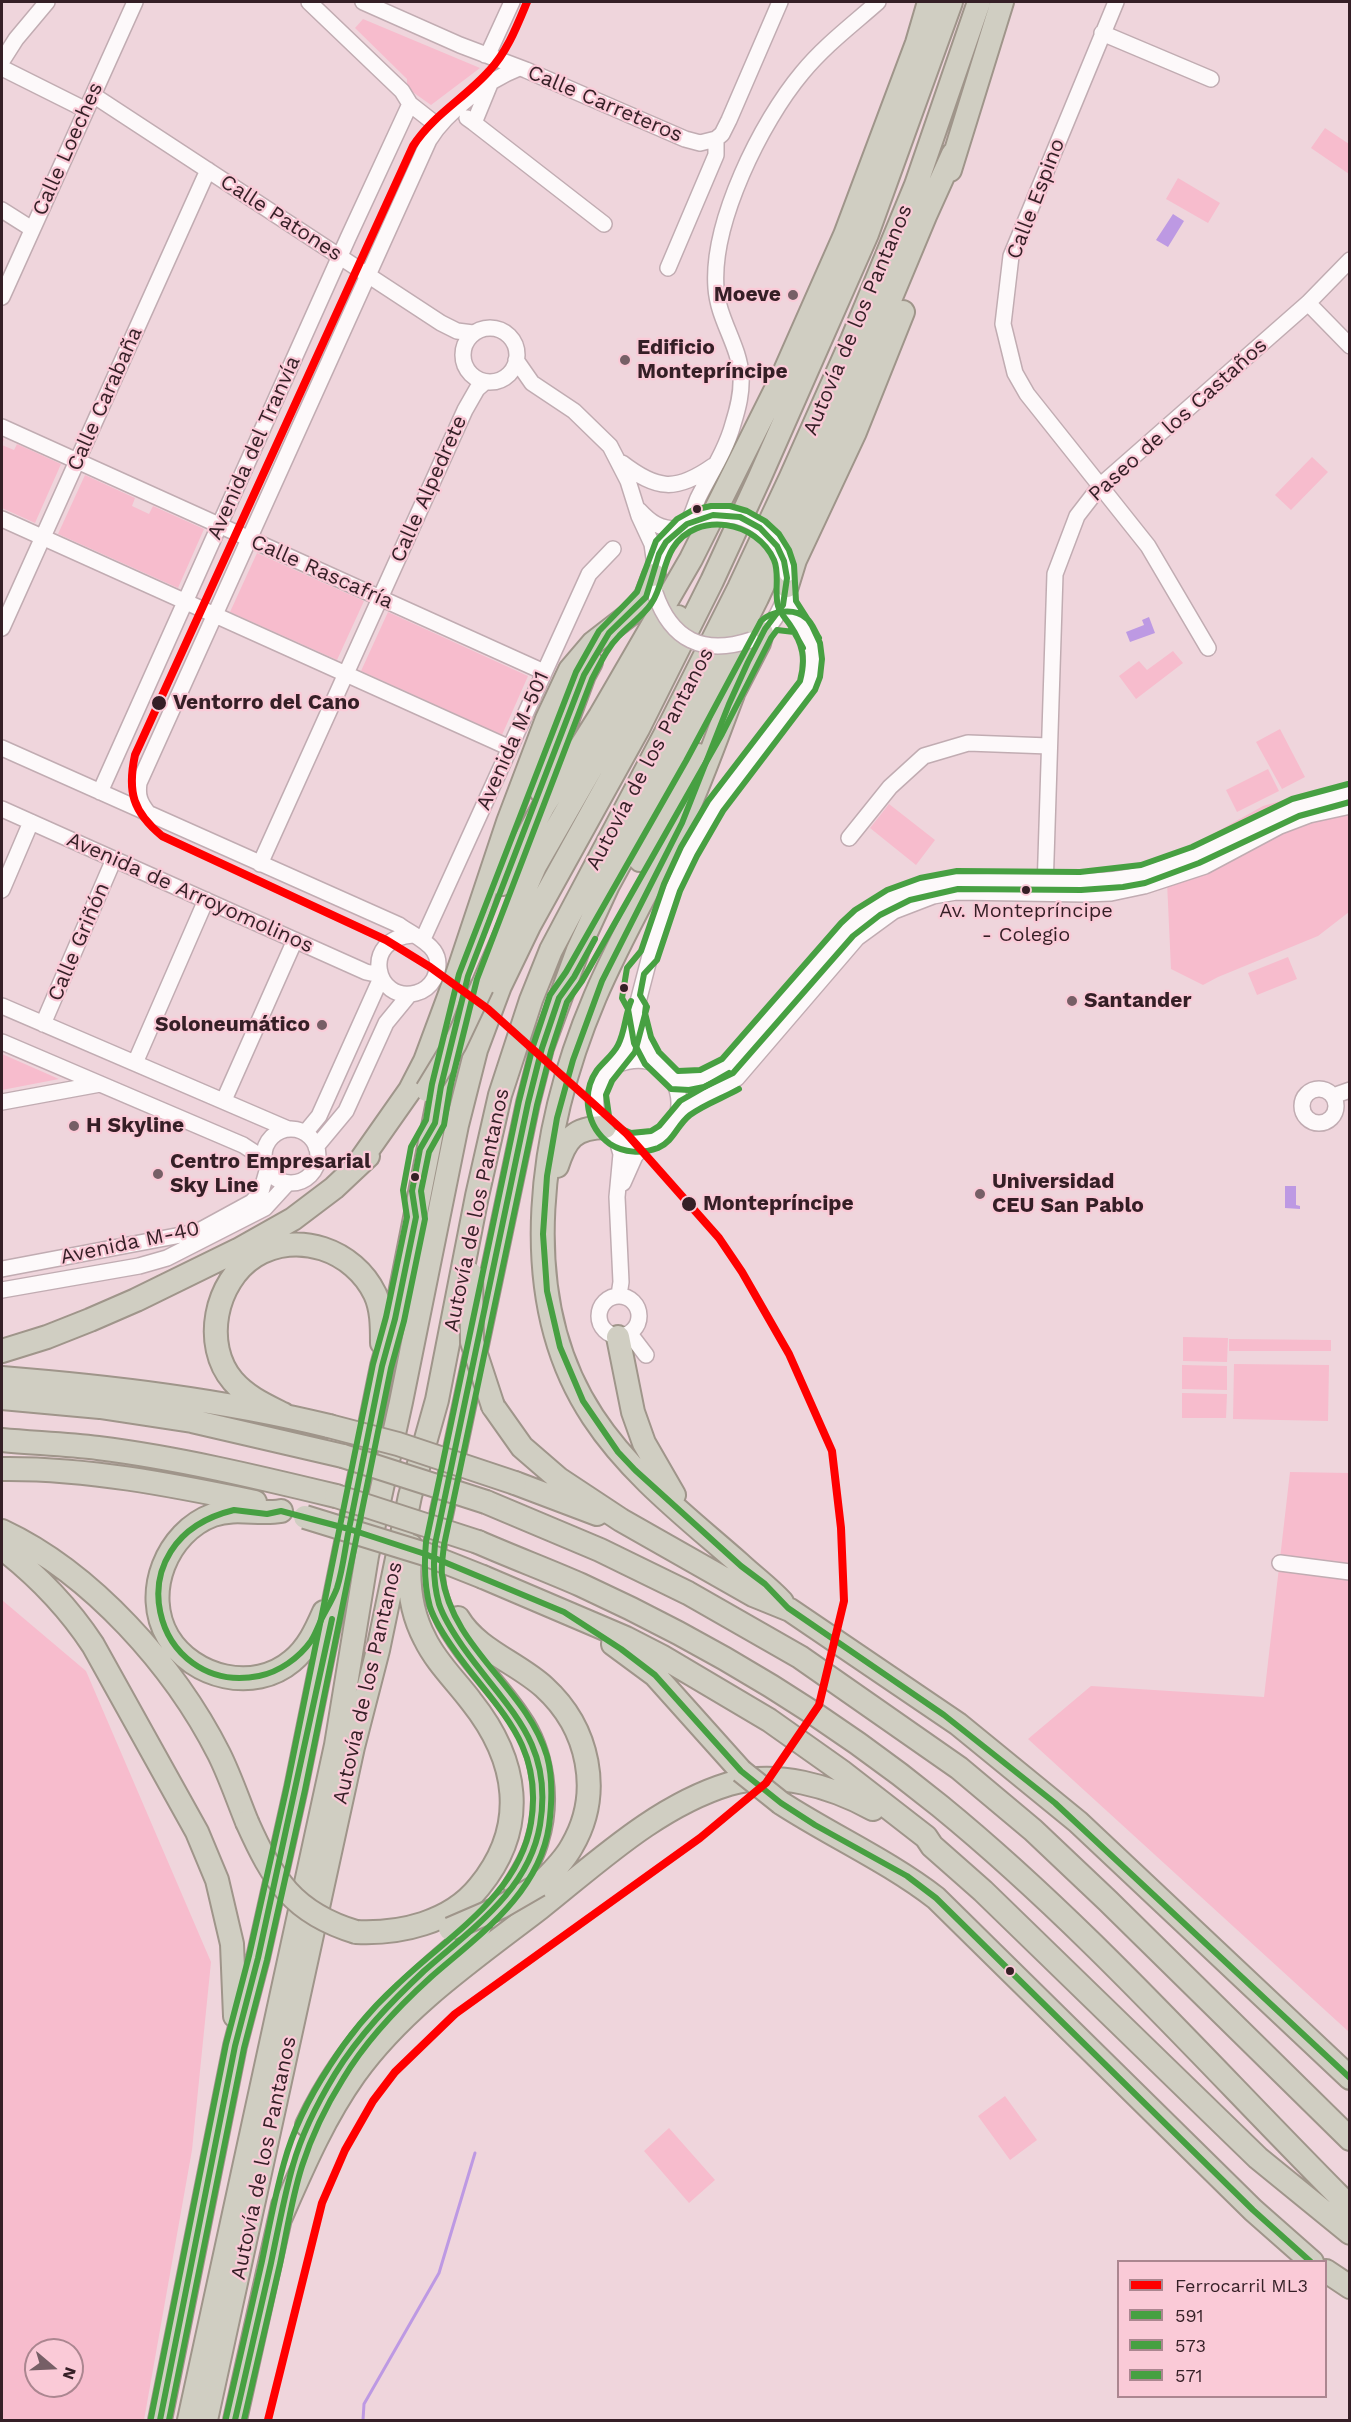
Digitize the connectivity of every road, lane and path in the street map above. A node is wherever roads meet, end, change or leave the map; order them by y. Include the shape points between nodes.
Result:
1 (47, 2) edge
2 (135, 2) edge
3 (309, 2) edge
4 (363, 2) edge
5 (512, 2) edge
6 (780, 2) edge
7 (878, 2) edge
8 (929, 2) edge
9 (951, 2) edge
10 (979, 2) edge
11 (1000, 2) edge
12 (1116, 2) edge
13 (1102, 33) junction
14 (485, 55) junction
15 (2, 61) edge
16 (2, 68) edge
17 (519, 68) junction
18 (1211, 79) dead end
19 (492, 82) junction
20 (93, 95) junction
21 (410, 104) junction
22 (86, 110) junction
23 (453, 113) junction
24 (474, 123) junction
25 (438, 126) junction
26 (717, 139) junction
27 (953, 154) junction
28 (208, 170) junction
29 (916, 185) junction
30 (2, 210) edge
31 (604, 224) dead end
32 (32, 229) junction
33 (340, 256) junction
34 (1350, 260) edge
35 (668, 268) dead end
36 (368, 275) junction
37 (2, 297) edge
38 (1308, 303) junction
39 (473, 333) junction
40 (1350, 346) edge
41 (516, 360) junction
42 (493, 381) junction
43 (532, 383) junction
44 (2, 427) edge
45 (619, 460) junction
46 (77, 461) junction
47 (715, 464) junction
48 (759, 479) junction
49 (1101, 485) junction
50 (634, 504) junction
51 (2, 519) edge
52 (219, 525) junction
53 (683, 526) junction
54 (42, 538) junction
55 (249, 539) junction
56 (613, 549) dead end
57 (655, 578) junction
58 (786, 585) junction
59 (380, 598) junction
60 (185, 602) junction
61 (214, 615) junction
62 (800, 624) junction
63 (615, 626) junction
64 (2, 628) edge
65 (762, 632) junction
66 (1208, 648) dead end
67 (544, 672) junction
68 (346, 674) junction
69 (733, 694) junction
70 (1049, 746) junction
71 (2, 748) edge
72 (510, 748) junction
73 (100, 792) junction
74 (1350, 793) edge
75 (1350, 806) edge
76 (2, 809) edge
77 (148, 813) junction
78 (31, 822) junction
79 (849, 838) dead end
80 (114, 859) junction
81 (260, 864) junction
82 (502, 884) junction
83 (1045, 887) junction
84 (2, 890) edge
85 (206, 900) junction
86 (418, 937) junction
87 (295, 940) junction
88 (380, 977) junction
89 (476, 981) junction
90 (409, 995) junction
91 (559, 998) junction
92 (2, 1006) edge
93 (636, 1012) junction
94 (43, 1024) junction
95 (2, 1042) edge
96 (135, 1063) junction
97 (656, 1063) junction
98 (616, 1065) junction
99 (674, 1080) junction
100 (100, 1084) junction
101 (434, 1088) junction
102 (1350, 1090) edge
103 (1333, 1096) dead end
104 (224, 1100) junction
105 (2, 1102) edge
106 (678, 1114) junction
107 (288, 1129) junction
108 (610, 1132) junction
109 (305, 1133) junction
110 (647, 1142) junction
111 (316, 1147) junction
112 (265, 1164) junction
113 (358, 1164) junction
114 (287, 1184) junction
115 (477, 1196) junction
116 (617, 1197) junction
117 (544, 1204) junction
118 (2, 1269) edge
119 (2, 1290) edge
120 (619, 1295) junction
121 (624, 1335) junction
122 (2, 1351) edge
123 (646, 1355) dead end
124 (382, 1366) junction
125 (2, 1378) edge
126 (2, 1398) edge
127 (437, 1400) junction
128 (283, 1414) junction
129 (2, 1440) edge
130 (2, 1468) edge
131 (444, 1503) junction
132 (281, 1512) junction
133 (690, 1519) junction
134 (621, 1520) junction
135 (2, 1531) edge
136 (2, 1548) edge
137 (1280, 1563) dead end
138 (1350, 1572) edge
139 (337, 1587) junction
140 (790, 1610) junction
141 (564, 1612) junction
142 (932, 1846) junction
143 (515, 1885) dead end
144 (480, 1926) dead end
145 (380, 1933) junction
146 (235, 2046) junction
147 (1328, 2059) junction
148 (1350, 2078) edge
149 (1350, 2086) edge
150 (1350, 2139) edge
151 (1350, 2207) edge
152 (280, 2219) junction
153 (1350, 2233) edge
154 (1310, 2260) edge
155 (1327, 2272) edge
156 (1350, 2287) edge
157 (160, 2421) edge
158 (189, 2421) edge
159 (206, 2421) edge
160 (235, 2421) edge

1 - 15 street
2 - 20 street, Calle Loeches
3 - 21 street via 402,91
4 - 14 street, Calle Carreteros
5 - 14 street
6 - 26 street
7 - 47 street via 803,71 781,100 730,205 720,239 716,289 741,373 741,399
8 - 82 highway via 845,235 784,373 691,559 543,807
9 - 48 highway, Autovía de los Pantanos via 867,234
10 - 29 highway, Autovía de los Pantanos
11 - 27 highway
11 - 29 highway via 936,151
12 - 13 street, Calle Espino
13 - 18 street
13 - 49 street, Calle Espino via 1011,256 1003,324 1014,373
14 - 17 street, Calle Carreteros
16 - 22 street
17 - 19 street, Avenida del Tranvía
17 - 26 street, Calle Carreteros via 685,139
19 - 23 street, Avenida del Tranvía
19 - 24 street
20 - 22 street, Calle Loeches
20 - 28 street, Calle Patones
21 - 25 street
21 - 33 street, Avenida del Tranvía
22 - 32 street, Calle Loeches
23 - 24 street
23 - 25 street, Avenida del Tranvía
24 - 31 street
25 - 36 street, Avenida del Tranvía
26 - 35 street via 716,154
27 - 58 highway via 935,230 855,432
27 - 91 highway via 844,411 757,598 608,885
28 - 33 street, Calle Patones
28 - 46 street, Calle Carabaña
29 - 115 highway, Autovía de los Pantanos via 845,356 744,578 551,950 500,1095
30 - 32 street
32 - 37 street, Calle Loeches
33 - 36 street, Calle Patones
33 - 52 street, Avenida del Tranvía
34 - 38 street, Paseo de los Castaños
36 - 39 street, Calle Patones via 457,332
36 - 55 street, Avenida del Tranvía
38 - 40 street
38 - 49 street, Paseo de los Castaños
39 - 41 street via 490,327 507,334 517,350
39 - 42 street via 462,357 470,374
41 - 42 street via 513,368
41 - 43 street
42 - 43 street
42 - 59 street, Calle Alpedrete via 477,389 465,410
43 - 45 street via 598,432
44 - 46 street, Calle Rascafría
45 - 47 street via 647,480 674,486 694,479
45 - 50 street
46 - 52 street, Calle Rascafría
46 - 54 street, Calle Carabaña
47 - 53 street
48 - 89 highway via 744,496 535,866
48 - 158 highway, Autovía de los Pantanos via 638,729 529,926 500,986 476,1050 367,1556 336,1745
49 - 66 street, Calle Espino via 1148,546
49 - 70 street, Paseo de los Castaños via 1077,516 1055,574
50 - 53 street via 654,525 664,529
50 - 57 street via 652,544
51 - 54 street
52 - 55 street, Calle Rascafría
52 - 60 street, Avenida del Tranvía
53 - 57 street via 660,552
53 - 58 street, bridge via 705,515 724,514 760,526 783,556
54 - 60 street
54 - 64 street, Calle Carabaña
55 - 59 street, Calle Rascafría
55 - 61 street, Avenida del Tranvía
56 - 67 street, Avenida M-501 via 589,574
57 - 63 highway via 633,612
57 - 65 street, bridge via 661,612 674,629 691,641 731,647
58 - 62 street via 788,606
58 - 65 street via 781,609
59 - 67 street, Calle Rascafría
59 - 68 street, Calle Alpedrete
60 - 61 street
60 - 73 street, Avenida del Tranvía
61 - 68 street
61 - 77 street, Avenida del Tranvía via 139,783 140,803
62 - 65 street via 786,621
62 - 93 street via 814,652 808,685 716,807 689,852 658,925
63 - 82 highway via 584,675
63 - 113 highway via 593,643 570,670 508,822 425,1061 410,1090
65 - 69 highway
67 - 72 street, Avenida M-501
68 - 72 street
68 - 81 street, Calle Alpedrete
69 - 91 highway
69 - 117 highway via 699,784 624,933 569,1067
70 - 79 street via 968,743 924,756 890,787
70 - 83 street, Paseo de los Castaños
71 - 73 street
72 - 86 street, Avenida M-501
73 - 77 street
74 - 83 street via 1306,802 1272,815 1198,855 1159,869 1112,880
75 - 83 street via 1280,826 1205,866 1162,881 1111,893
76 - 78 street, Avenida de Arroyomolinos
77 - 81 street
78 - 80 street, Avenida de Arroyomolinos
78 - 84 street
80 - 85 street, Avenida de Arroyomolinos
80 - 94 street, Calle Griñón
81 - 86 street
82 - 89 highway
83 - 99 street via 956,880 927,884 889,899 847,929 728,1066 702,1080
83 - 106 street via 956,892 894,911 857,938 737,1078
85 - 87 street, Avenida de Arroyomolinos
85 - 96 street
86 - 88 street via 400,936 389,942 380,957
86 - 90 street via 432,948 437,972 422,992
87 - 88 street, Avenida de Arroyomolinos
87 - 104 street
88 - 90 street via 392,991
88 - 109 street via 319,1116
89 - 101 highway, bridge via 455,1044
90 - 111 street via 386,1023 346,1111
91 - 131 highway via 528,1103
92 - 94 street
93 - 97 street via 645,1047
93 - 98 street via 626,1048
94 - 96 street
95 - 100 street
96 - 104 street
97 - 98 street via 643,1059
97 - 99 street
98 - 108 street via 605,1075 596,1101 598,1115
99 - 106 street via 679,1096
100 - 105 street
100 - 112 street via 243,1145
101 - 113 highway
101 - 124 highway via 398,1308
102 - 103 street
104 - 107 street
106 - 110 street via 669,1129
107 - 109 street
107 - 112 street via 275,1134 266,1144
108 - 110 street via 626,1142
108 - 116 street via 621,1154
108 - 117 highway via 590,1128 575,1133 563,1147
109 - 111 street
110 - 116 street via 635,1156
111 - 114 street via 318,1161 312,1174 301,1182
112 - 114 street via 276,1179
112 - 118 street, Avenida M-40 via 261,1192 252,1203 197,1232
113 - 122 highway via 294,1219 238,1250 99,1316
114 - 119 street, Avenida M-40 via 265,1208 167,1258
115 - 127 highway, Autovía de los Pantanos
115 - 134 highway, bridge via 478,1231 471,1274 472,1342 494,1406 522,1447 559,1479
116 - 120 street
117 - 133 highway via 542,1258 548,1306 569,1373 592,1416 619,1453
120 - 121 street via 629,1298 639,1312 639,1320
120 - 121 street via 601,1305 598,1316 600,1326 608,1334
121 - 123 street
121 - 133 highway via 633,1412 644,1443
124 - 128 highway via 382,1315 364,1276 346,1259 321,1247 274,1247 254,1257 227,1285 218,1309 216,1331 219,1356 232,1380 250,1396
124 - 139 highway
125 - 128 highway via 105,1386
126 - 150 highway, bridge via 192,1421 343,1456 486,1502 600,1550 688,1593 800,1657 959,1768 1075,1869
127 - 145 highway via 408,1564 411,1601 426,1641 502,1749 513,1796 511,1820 504,1848 476,1892 428,1923
127 - 159 highway, Autovía de los Pantanos via 410,1496 353,1747
128 - 134 highway, bridge via 418,1451
129 - 151 highway, bridge via 96,1448 253,1476 336,1497 478,1542 641,1615 781,1692 939,1805 1000,1857 1081,1933
130 - 132 highway via 166,1484 270,1505
131 - 143 highway via 433,1577 440,1606 456,1638 520,1719 535,1749 543,1786 537,1841
131 - 145 highway, bridge via 440,1554 443,1584 452,1607 480,1642 543,1686 561,1705 586,1753 588,1803 572,1846 539,1885 450,1929 401,1940
132 - 139 highway via 234,1510 213,1515 189,1529 173,1545 163,1564 158,1588 160,1614 168,1636 192,1662 223,1677 243,1679 268,1674 291,1662 311,1641
132 - 141 highway, bridge via 405,1548
133 - 140 highway
134 - 140 highway via 753,1595
135 - 145 highway, bridge via 44,1556 110,1607 190,1702 221,1757 247,1822 279,1883 305,1909 333,1925 356,1932
136 - 146 highway via 46,1585 74,1617 197,1832 218,1880 232,1944
137 - 138 street
139 - 146 highway via 296,1788
140 - 147 highway via 958,1724 1054,1801
141 - 142 highway via 661,1656 769,1720 842,1771 926,1837
141 - 154 highway, bridge via 655,1675 741,1771 781,1803 907,1876 936,1898 1253,2210
142 - 152 highway via 920,1844 874,1809 846,1794 810,1784 766,1779 731,1784 675,1807 481,1954 421,2002 381,2042 330,2111
142 - 153 highway via 1258,2158
144 - 152 highway via 401,1993 338,2068 306,2127
146 - 157 highway
147 - 148 highway
147 - 149 highway
152 - 160 highway
155 - 156 highway

